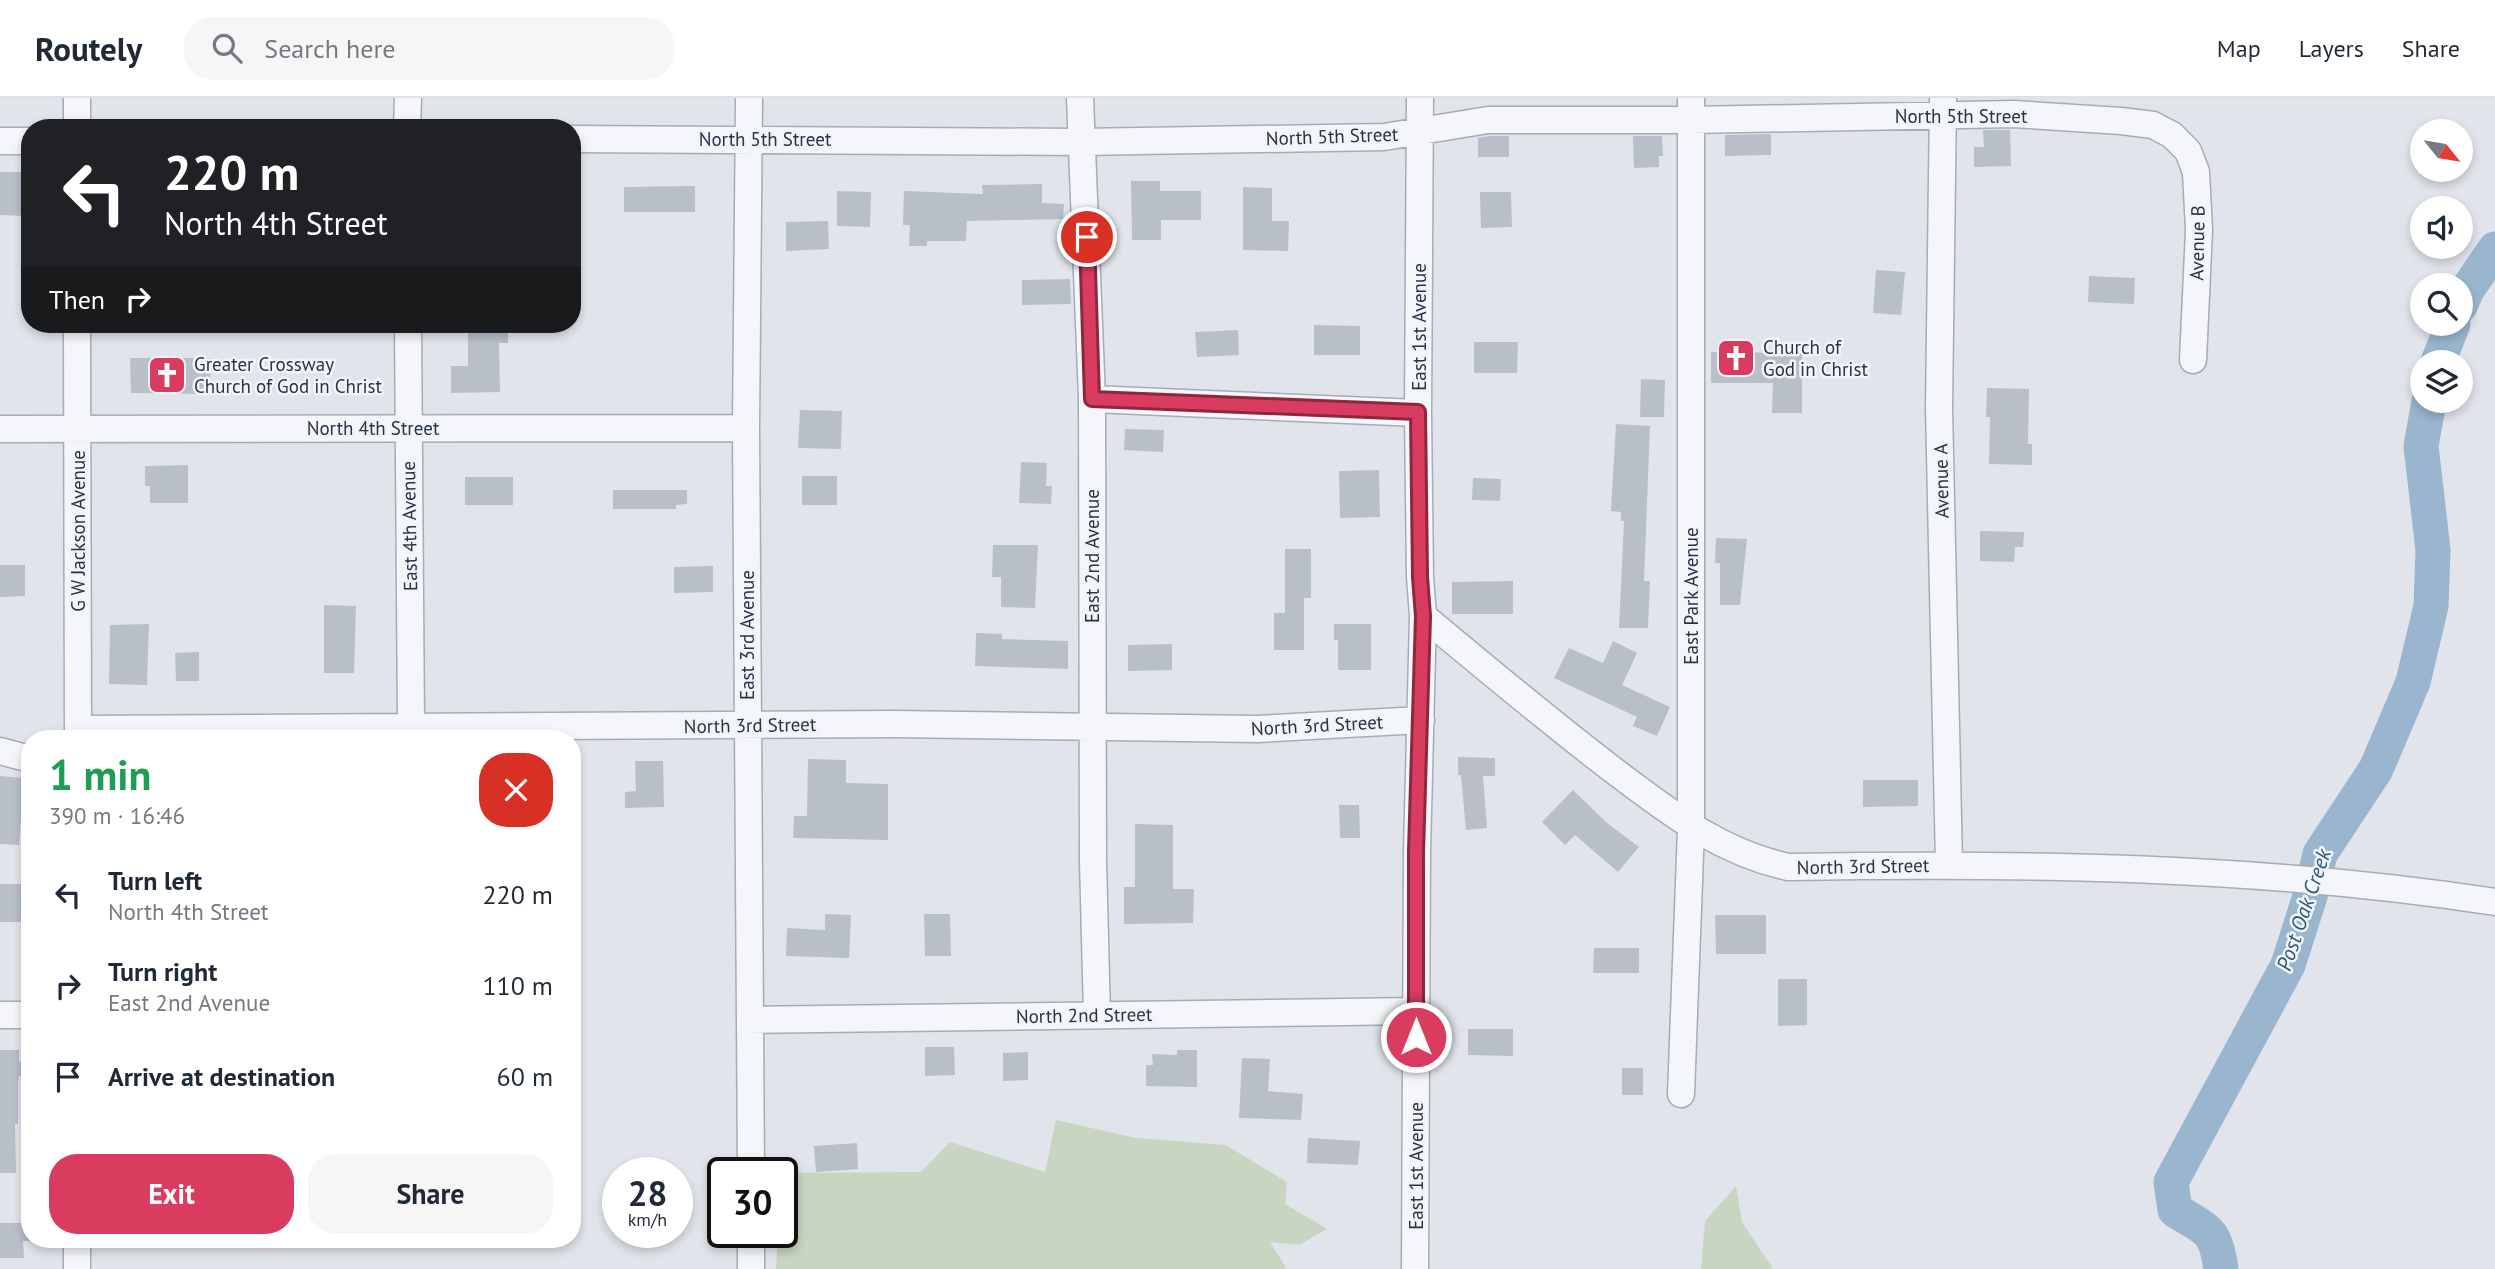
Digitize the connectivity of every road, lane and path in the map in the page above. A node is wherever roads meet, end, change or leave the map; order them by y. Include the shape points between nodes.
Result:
1 (77, 98) edge
2 (408, 98) edge
3 (749, 98) edge
4 (1080, 98) edge
5 (1420, 98) edge
6 (1943, 107) edge
7 (1691, 109) edge
8 (77, 119) edge
9 (407, 119) edge
10 (1420, 131) junction
11 (2172, 135) joint
12 (750, 138) junction
13 (581, 139) edge
14 (0, 141) edge
15 (21, 141) edge
16 (1081, 142) junction
17 (77, 333) edge
18 (408, 333) edge
19 (2193, 360) dead end
20 (1092, 399) junction
21 (1418, 412) junction
22 (78, 428) junction
23 (408, 428) junction
24 (746, 428) junction
25 (0, 429) edge
26 (1423, 616) junction
27 (1421, 720) junction
28 (748, 725) junction
29 (1093, 726) junction
30 (411, 728) junction
31 (78, 730) edge
32 (300, 730) edge
33 (0, 751) edge
34 (21, 757) edge
35 (1691, 829) junction
36 (1949, 864) junction
37 (2495, 902) edge
38 (1416, 1011) junction
39 (0, 1015) edge
40 (21, 1015) edge
41 (1097, 1015) junction
42 (751, 1020) junction
43 (1681, 1094) dead end
44 (751, 1157) edge
45 (77, 1248) edge
46 (751, 1248) edge
47 (77, 1269) edge
48 (751, 1269) edge
49 (1415, 1269) edge

1 - 8 street
2 - 9 street
3 - 12 street, East 3rd Avenue
4 - 16 street, East 2nd Avenue
5 - 10 street, East 1st Avenue
6 - 7 street, North 5th Street
6 - 11 street, North 5th Street via 2153,125
6 - 36 street, Avenue A via 1939,408
7 - 10 street, North 5th Street via 1488,120
7 - 35 street, East Park Avenue
10 - 16 street, North 5th Street via 1384,137
10 - 21 street, East 1st Avenue
11 - 19 street, Avenue B via 2188,151 2196,172 2199,230
12 - 13 street, North 5th Street
12 - 16 street, North 5th Street
12 - 24 street, East 3rd Avenue
14 - 15 street
16 - 20 street, East 2nd Avenue
17 - 22 street, G W Jackson Avenue
18 - 23 street, East 4th Avenue
20 - 21 street
20 - 29 street, East 2nd Avenue
21 - 26 street, East 1st Avenue
22 - 23 street, North 4th Street
22 - 25 street, North 4th Street
22 - 31 street, G W Jackson Avenue
23 - 24 street, North 4th Street
23 - 30 street, East 4th Avenue
24 - 28 street, East 3rd Avenue
26 - 27 street, East 1st Avenue
26 - 35 street, North 3rd Street via 1580,746
27 - 29 street, North 3rd Street via 1257,729
27 - 38 street, East 1st Avenue
28 - 29 street, North 3rd Street
28 - 30 street, North 3rd Street
28 - 42 street, East 3rd Avenue
29 - 41 street, East 2nd Avenue
30 - 32 street, North 3rd Street
33 - 34 street
35 - 36 street, North 3rd Street via 1757,860 1788,867
35 - 43 street, East Park Avenue
36 - 37 street, North 3rd Street via 2099,866 2259,876
38 - 41 street, North 2nd Street
38 - 49 street, East 1st Avenue
39 - 40 street
41 - 42 street, North 2nd Street
42 - 44 street, East 3rd Avenue
45 - 47 street
46 - 48 street

